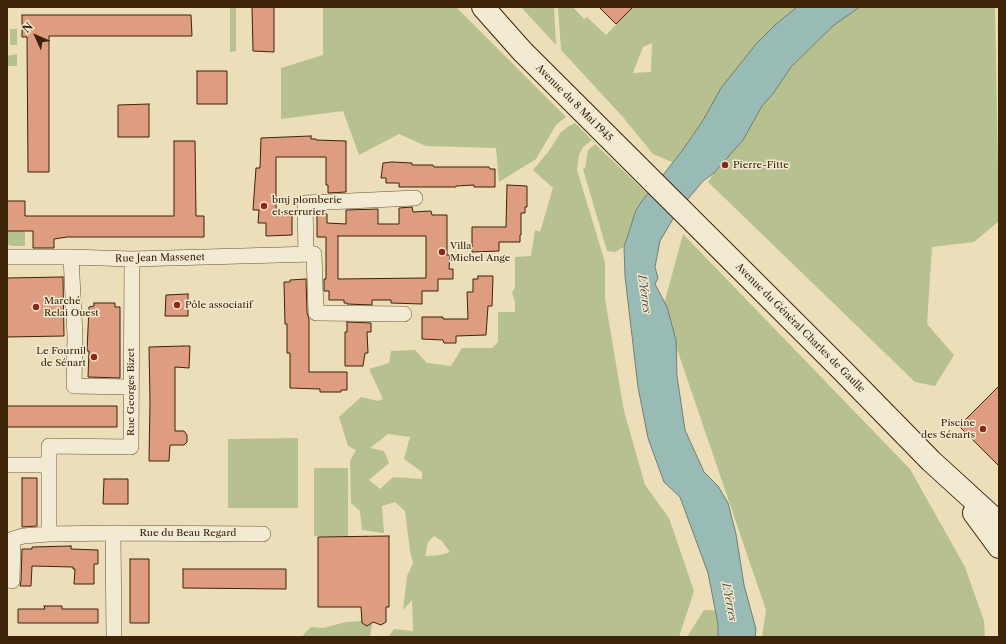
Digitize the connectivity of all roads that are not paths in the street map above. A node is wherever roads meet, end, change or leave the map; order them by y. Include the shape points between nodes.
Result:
1 (483, 7) edge
2 (668, 196) joint
3 (415, 198) dead end
4 (310, 254) junction
5 (7, 257) edge
6 (71, 257) junction
7 (132, 260) junction
8 (404, 314) dead end
9 (131, 387) junction
10 (931, 461) junction
11 (7, 465) edge
12 (49, 465) junction
13 (999, 524) edge
14 (113, 533) junction
15 (49, 534) junction
16 (263, 534) dead end
17 (999, 547) edge
18 (12, 581) dead end
19 (114, 637) edge

1 - 2 main road, Avenue du 8 Mai 1945 via 522,51
2 - 10 main road, Avenue du Général Charles de Gaulle
3 - 4 street via 305,203
4 - 7 street, Rue Jean Massenet
4 - 8 street via 316,313
5 - 6 street, Rue Jean Massenet
6 - 7 street, Rue Jean Massenet
6 - 9 street via 75,336 74,386
7 - 9 street, Rue Georges Bizet
9 - 12 street, Rue Georges Bizet via 131,447 49,446
10 - 13 main road, Avenue du Général Charles de Gaulle
10 - 17 main road, Avenue du Général Charles de Gaulle
11 - 12 street
12 - 15 street
14 - 15 street, Rue du Beau Regard
14 - 16 street, Rue du Beau Regard
14 - 19 street
15 - 18 street, Rue du Beau Regard via 22,536 13,540

